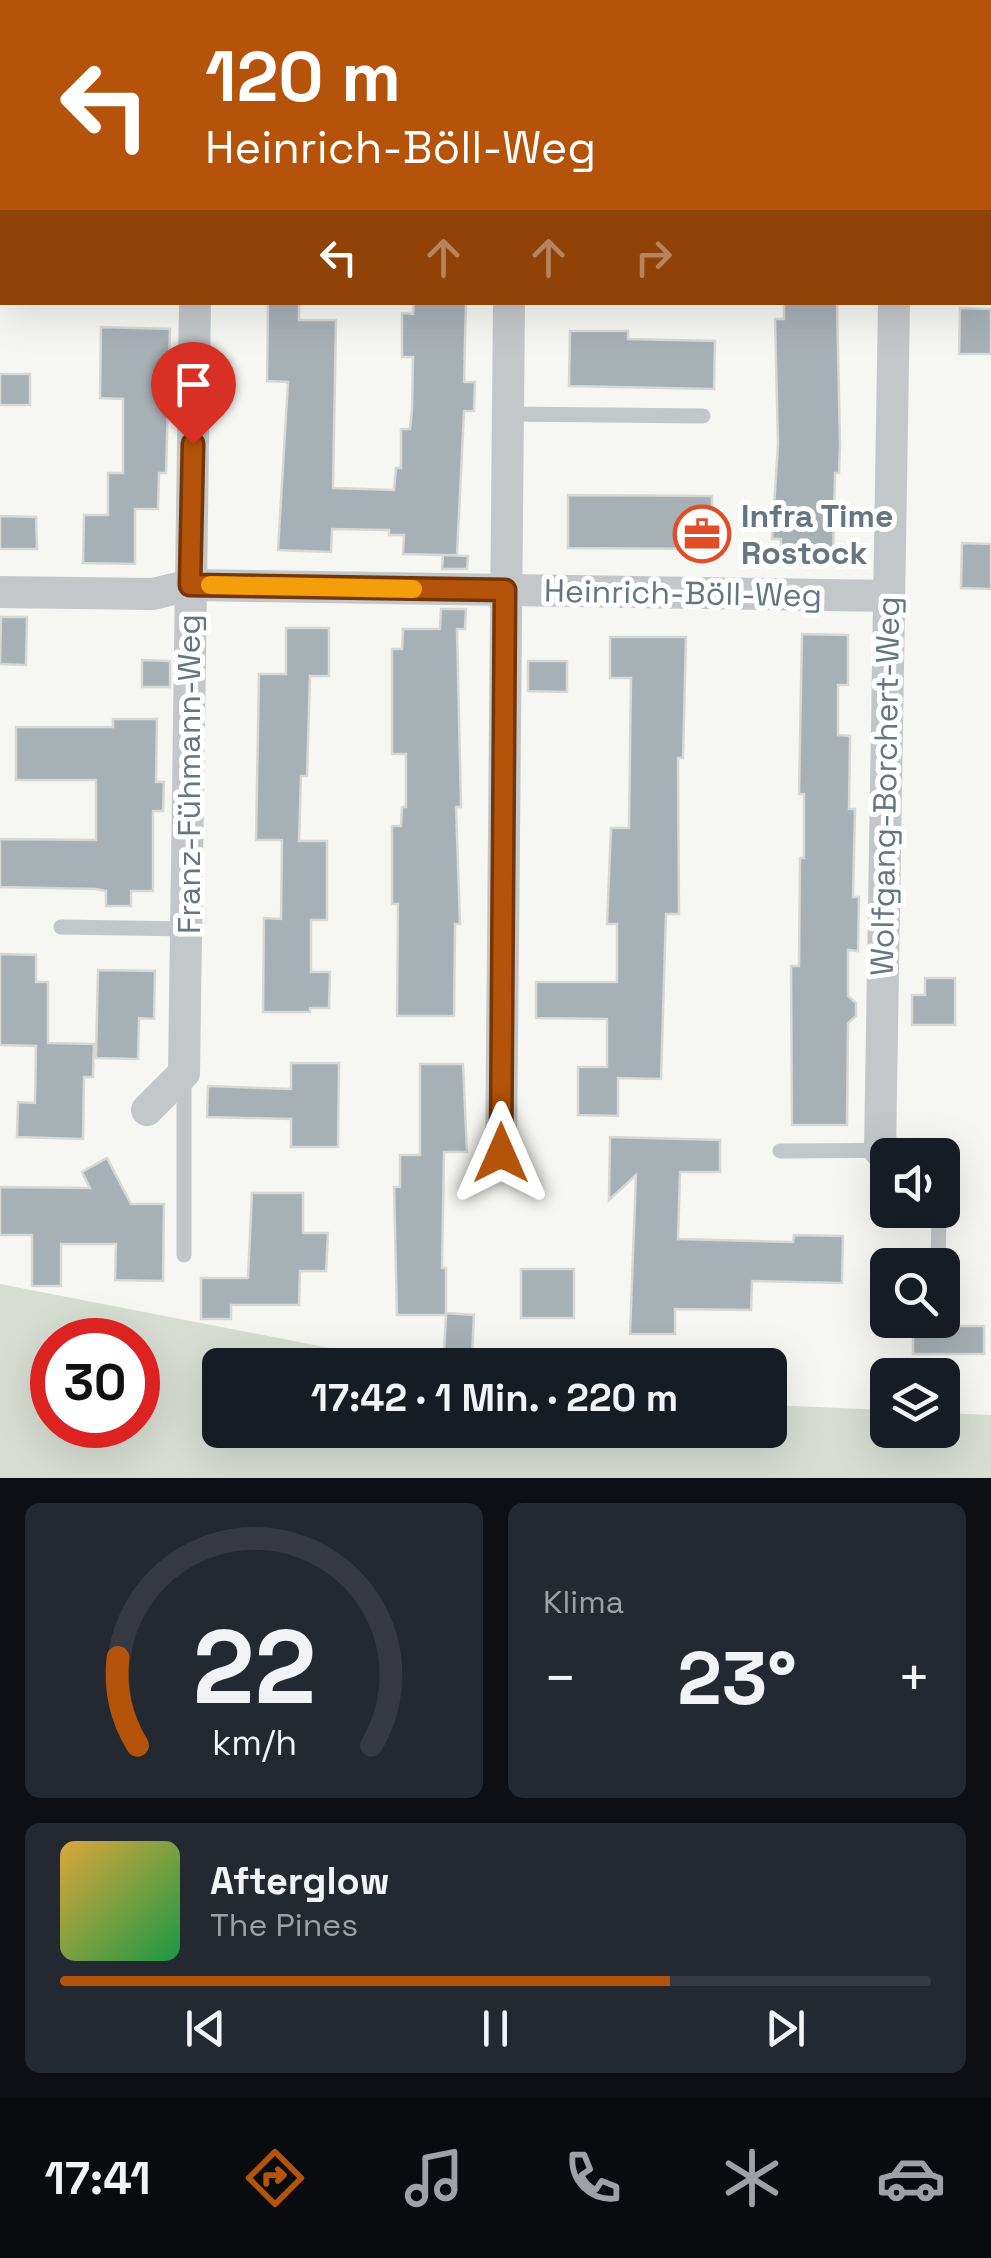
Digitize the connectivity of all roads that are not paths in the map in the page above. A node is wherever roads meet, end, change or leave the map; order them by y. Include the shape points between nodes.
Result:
1 (195, 305) edge
2 (509, 305) edge
3 (894, 305) edge
4 (508, 414) junction
5 (703, 416) dead end
6 (190, 585) junction
7 (505, 590) junction
8 (0, 592) edge
9 (888, 596) junction
10 (61, 927) dead end
11 (188, 928) junction
12 (184, 1073) junction
13 (147, 1110) dead end
14 (880, 1138) edge
15 (870, 1150) edge
16 (780, 1151) dead end
17 (501, 1153) dead end
18 (184, 1256) dead end

1 - 6 street, Franz-Fühmann-Weg
2 - 4 street
3 - 9 street, Wolfgang-Borchert-Weg
4 - 5 lane
4 - 7 street
6 - 7 street, Heinrich-Böll-Weg
6 - 8 street, Heinrich-Böll-Weg via 153,594
6 - 11 street, Franz-Fühmann-Weg
7 - 9 street, Heinrich-Böll-Weg
7 - 17 street
9 - 14 street, Wolfgang-Borchert-Weg
10 - 11 lane
11 - 12 street, Franz-Fühmann-Weg
12 - 13 street
12 - 18 lane
15 - 16 lane

